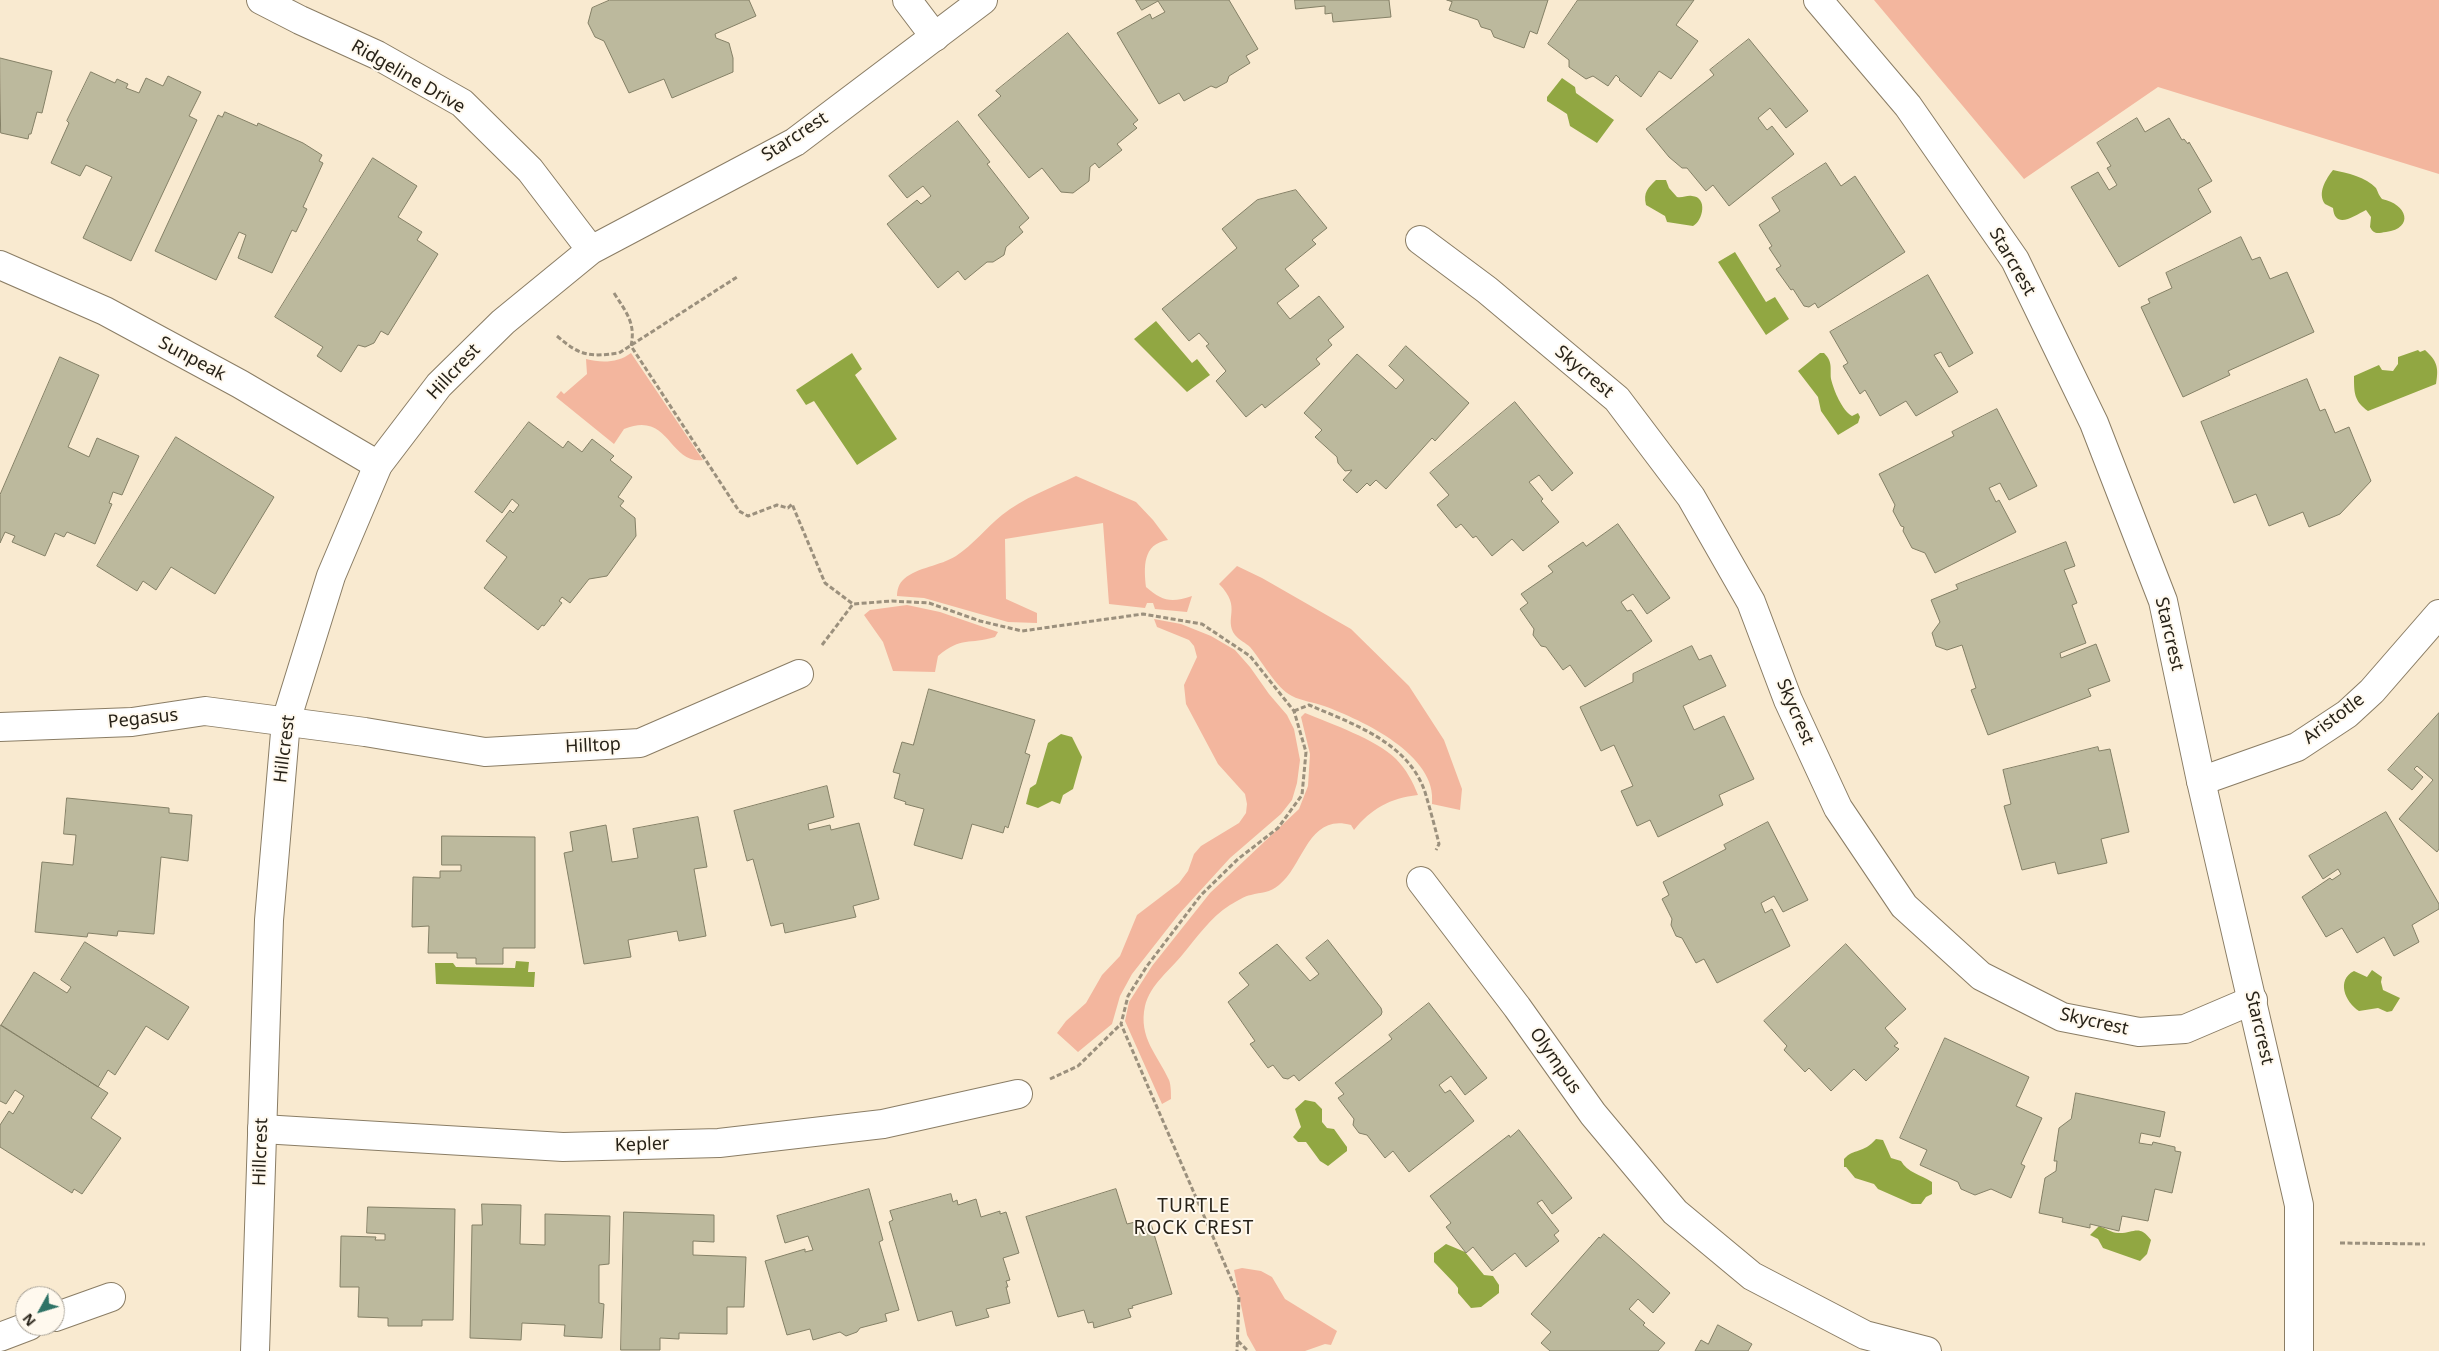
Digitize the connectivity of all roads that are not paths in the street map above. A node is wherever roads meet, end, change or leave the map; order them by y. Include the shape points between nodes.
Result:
1 (261, 0) edge
2 (907, 0) edge
3 (983, 0) edge
4 (1818, 0) edge
5 (936, 37) junction
6 (1420, 240) dead end
7 (591, 250) junction
8 (0, 265) edge
9 (378, 465) junction
10 (2439, 614) edge
11 (799, 674) road end
12 (286, 721) junction
13 (0, 727) edge
14 (2201, 781) junction
15 (1422, 881) road end
16 (2252, 1000) junction
17 (1018, 1094) dead end
18 (262, 1129) junction
19 (111, 1297) dead end
20 (65, 1313) edge
21 (15, 1331) edge
22 (0, 1336) edge
23 (255, 1351) edge
24 (1928, 1351) edge
25 (2299, 1351) edge

1 - 7 street, Ridgeline Drive via 377,55 462,104 530,170
2 - 5 street
3 - 5 street, Starcrest
4 - 14 street, Starcrest via 1908,106 2015,260 2094,423 2163,601
5 - 7 street, Starcrest via 795,142
6 - 16 street, Skycrest via 1487,290 1617,399 1691,497 1752,602 1788,700 1838,808 1904,906 1981,976 2062,1017 2139,1032 2185,1029
7 - 9 street, Hillcrest via 503,322 439,385
8 - 9 street, Sunpeak via 105,311 240,384
9 - 12 street, Hillcrest via 331,576
10 - 14 street, Aristotle via 2372,691 2347,714 2297,747
11 - 12 street, Hilltop via 640,743 485,752
12 - 13 street, Pegasus via 205,712 132,722
12 - 18 street, Hillcrest via 269,920
14 - 16 street, Starcrest
15 - 24 street, Olympus via 1593,1114 1674,1212 1752,1276 1865,1335
16 - 25 street, Starcrest via 2299,1204
17 - 18 street, Kepler via 883,1124 719,1142 563,1147
18 - 23 street, Hillcrest
19 - 20 street
21 - 22 street

